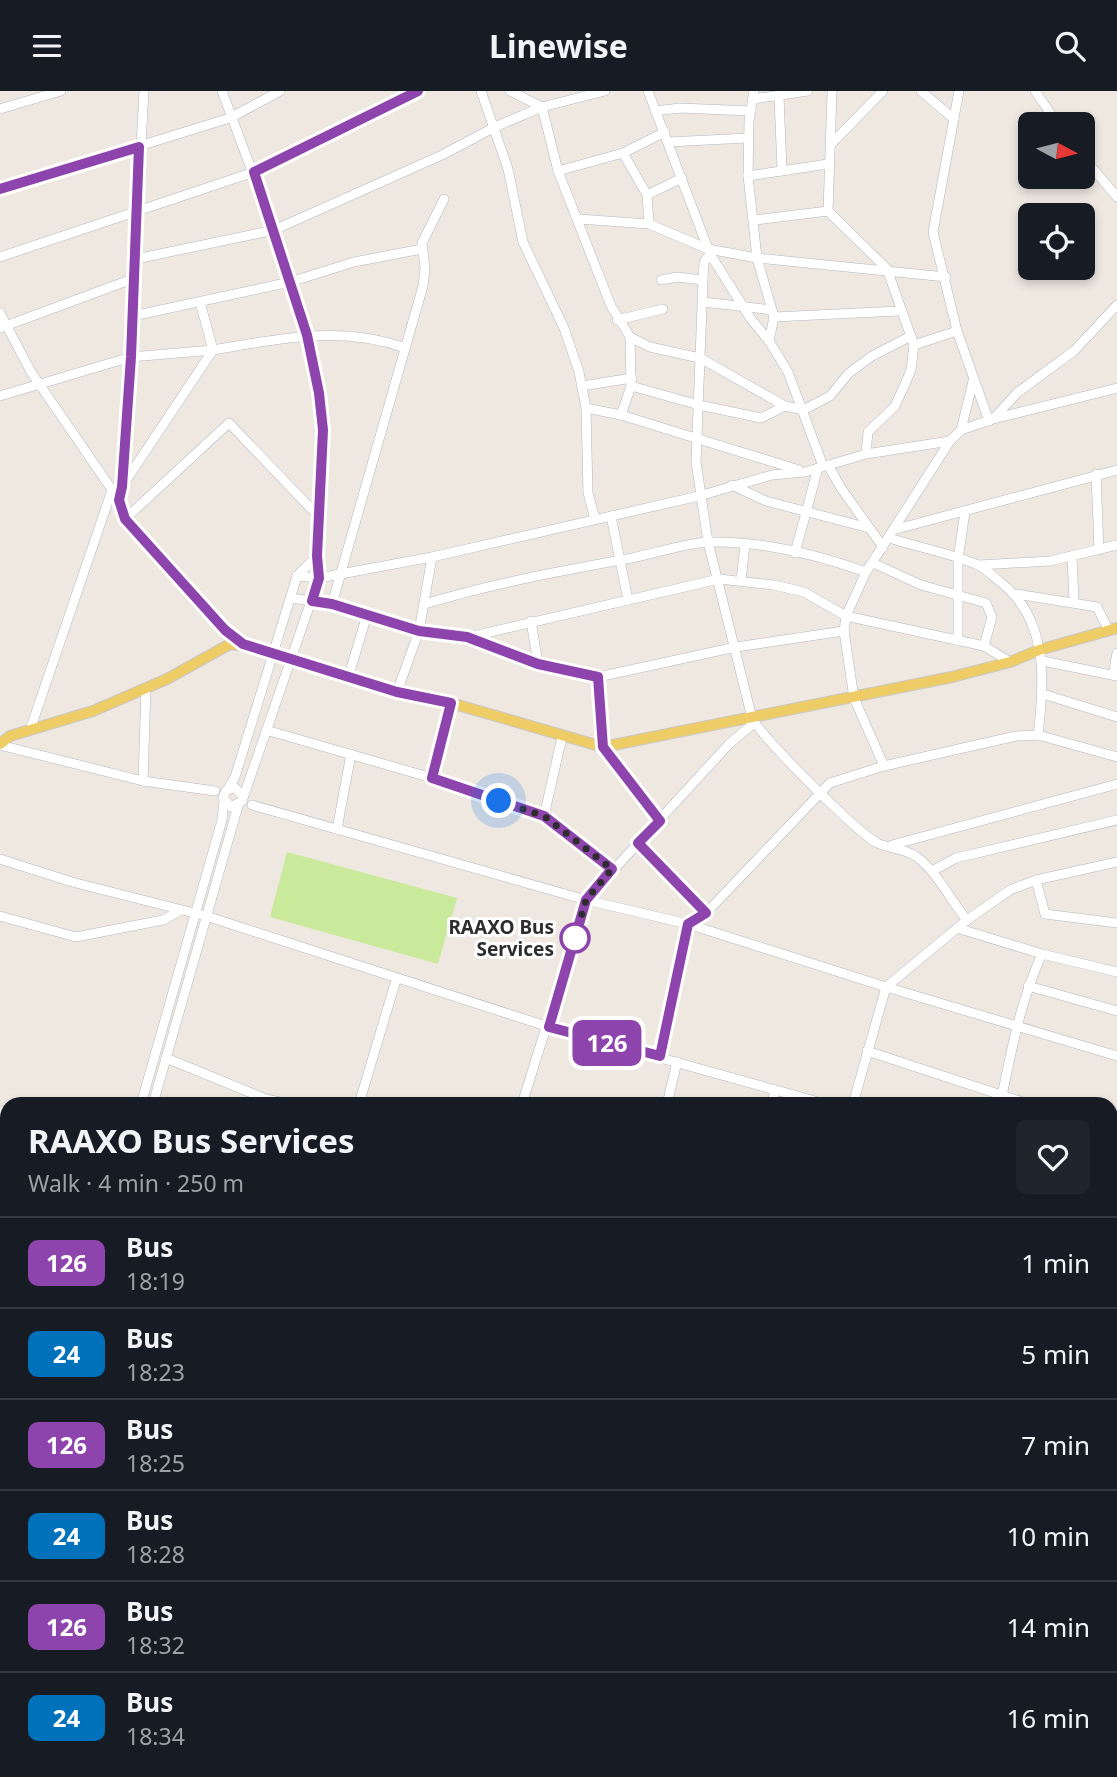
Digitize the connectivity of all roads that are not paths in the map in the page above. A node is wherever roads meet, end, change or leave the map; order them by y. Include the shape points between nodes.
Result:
1 (56, 91) edge
2 (144, 91) edge
3 (222, 91) edge
4 (280, 91) edge
5 (418, 91) edge
6 (510, 91) edge
7 (605, 91) edge
8 (648, 91) edge
9 (808, 91) edge
10 (866, 91) edge
11 (883, 91) edge
12 (921, 91) edge
13 (959, 91) edge
14 (1035, 91) edge
15 (482, 92) edge
16 (831, 92) edge
17 (753, 95) edge
18 (779, 96) junction
19 (873, 101) junction
20 (542, 107) junction
21 (0, 109) edge
22 (655, 111) junction
23 (751, 111) junction
24 (1050, 112) edge
25 (230, 118) junction
26 (954, 119) junction
27 (495, 127) junction
28 (665, 132) junction
29 (748, 138) junction
30 (668, 142) junction
31 (832, 143) junction
32 (139, 147) junction
33 (622, 153) junction
34 (828, 164) junction
35 (558, 171) junction
36 (782, 171) junction
37 (254, 172) junction
38 (1096, 172) edge
39 (748, 176) junction
40 (682, 178) junction
41 (0, 189) edge
42 (646, 195) junction
43 (1117, 197) edge
44 (444, 199) dead end
45 (137, 210) junction
46 (828, 211) junction
47 (579, 219) junction
48 (755, 220) junction
49 (649, 224) junction
50 (274, 230) junction
51 (422, 249) junction
52 (709, 252) junction
53 (0, 257) edge
54 (757, 258) junction
55 (136, 260) junction
56 (887, 269) junction
57 (946, 277) junction
58 (135, 278) junction
59 (661, 279) dead end
60 (703, 280) junction
61 (290, 282) junction
62 (200, 302) junction
63 (703, 302) junction
64 (1117, 305) edge
65 (744, 308) junction
66 (663, 309) dead end
67 (899, 311) junction
68 (0, 313) edge
69 (773, 313) junction
70 (133, 316) junction
71 (617, 320) junction
72 (3, 327) edge
73 (957, 331) junction
74 (307, 335) junction
75 (630, 337) junction
76 (769, 341) junction
77 (912, 341) junction
78 (405, 348) junction
79 (213, 350) junction
80 (131, 357) junction
81 (700, 358) junction
82 (974, 379) junction
83 (631, 382) junction
84 (39, 385) junction
85 (582, 386) junction
86 (1117, 388) edge
87 (0, 396) edge
88 (699, 405) junction
89 (785, 406) junction
90 (586, 408) junction
91 (803, 410) junction
92 (621, 415) junction
93 (991, 420) junction
94 (961, 431) junction
95 (696, 440) junction
96 (950, 441) junction
97 (866, 453) junction
98 (823, 466) junction
99 (1117, 470) edge
100 (805, 472) junction
101 (1096, 474) junction
102 (733, 485) junction
103 (122, 487) junction
104 (111, 490) junction
105 (699, 496) junction
106 (119, 500) junction
107 (965, 512) junction
108 (804, 513) junction
109 (611, 516) junction
110 (318, 517) junction
111 (125, 519) junction
112 (595, 519) junction
113 (869, 528) junction
114 (889, 538) junction
115 (708, 542) junction
116 (745, 544) junction
117 (1117, 545) edge
118 (1099, 549) junction
119 (795, 553) junction
120 (317, 556) junction
121 (432, 557) junction
122 (1072, 557) junction
123 (958, 559) junction
124 (619, 560) junction
125 (873, 563) junction
126 (979, 565) junction
127 (866, 572) junction
128 (342, 574) junction
129 (297, 576) junction
130 (319, 578) junction
131 (719, 579) junction
132 (741, 581) junction
133 (1016, 594) junction
134 (956, 595) junction
135 (291, 598) junction
136 (628, 600) junction
137 (312, 601) junction
138 (1074, 601) junction
139 (332, 604) junction
140 (425, 604) junction
141 (367, 615) junction
142 (846, 616) junction
143 (531, 621) junction
144 (1113, 629) edge
145 (419, 631) junction
146 (844, 631) junction
147 (467, 637) junction
148 (958, 641) junction
149 (243, 644) junction
150 (984, 646) junction
151 (736, 647) junction
152 (273, 652) junction
153 (1117, 653) edge
154 (1041, 655) junction
155 (290, 660) junction
156 (1010, 662) junction
157 (538, 664) junction
158 (1115, 675) edge
159 (598, 677) junction
160 (348, 678) junction
161 (146, 688) junction
162 (397, 692) junction
163 (1044, 694) junction
164 (853, 698) junction
165 (451, 703) junction
166 (1117, 716) edge
167 (753, 720) junction
168 (30, 730) junction
169 (266, 730) junction
170 (1038, 735) junction
171 (562, 737) junction
172 (0, 745) edge
173 (603, 747) junction
174 (351, 754) junction
175 (1117, 757) edge
176 (884, 766) junction
177 (432, 778) junction
178 (143, 781) junction
179 (1117, 784) edge
180 (822, 791) junction
181 (226, 795) junction
182 (241, 801) junction
183 (544, 816) junction
184 (1117, 820) edge
185 (660, 821) junction
186 (337, 829) junction
187 (638, 843) junction
188 (890, 845) junction
189 (0, 859) edge
190 (1117, 862) edge
191 (612, 869) junction
192 (932, 871) junction
193 (1036, 880) junction
194 (586, 900) junction
195 (179, 911) junction
196 (194, 913) junction
197 (706, 913) junction
198 (0, 916) edge
199 (206, 916) junction
200 (967, 920) junction
201 (1117, 923) edge
202 (688, 924) junction
203 (957, 928) junction
204 (1042, 954) junction
205 (183, 956) junction
206 (194, 959) junction
207 (1117, 971) edge
208 (396, 979) junction
209 (1028, 986) junction
210 (886, 988) junction
211 (1117, 1011) edge
212 (1015, 1026) junction
213 (549, 1027) junction
214 (167, 1035) junction
215 (867, 1051) junction
216 (660, 1056) junction
217 (1117, 1056) edge
218 (166, 1058) junction
219 (677, 1062) junction
220 (775, 1090) junction
221 (1002, 1096) junction
222 (144, 1097) edge
223 (155, 1097) edge
224 (254, 1097) edge
225 (361, 1097) edge
226 (524, 1097) edge
227 (669, 1097) edge
228 (774, 1097) edge
229 (800, 1097) edge
230 (855, 1097) edge
231 (1005, 1097) edge

1 - 21 street
2 - 32 street
3 - 25 street
4 - 25 street
5 - 37 street
6 - 20 street
7 - 20 street
8 - 22 street
9 - 18 street
10 - 19 street
11 - 19 street
12 - 26 street
13 - 26 street
14 - 24 street
15 - 27 street
16 - 31 street
17 - 18 street
17 - 23 street
18 - 36 street
19 - 31 street
20 - 27 street
20 - 35 street
22 - 23 street
22 - 28 street
23 - 29 street
25 - 32 street
25 - 37 street
26 - 57 street via 933,232
27 - 50 street
27 - 85 street via 523,242 564,328
28 - 30 street
28 - 33 street
29 - 30 street
29 - 39 street
30 - 40 street
31 - 34 street
32 - 41 street
32 - 45 street
33 - 35 street
33 - 42 street
34 - 36 street
34 - 46 street
35 - 47 street
36 - 39 street
37 - 45 street
37 - 50 street
38 - 43 street
39 - 48 street
40 - 42 street
40 - 52 street
42 - 49 street
44 - 51 street
45 - 53 street
45 - 55 street
46 - 48 street
46 - 56 street
47 - 49 street
47 - 71 street
48 - 54 street
49 - 52 street
50 - 55 street
50 - 61 street
51 - 61 street via 354,261
51 - 78 street via 423,286
52 - 54 street
52 - 60 street
52 - 65 street
54 - 56 street
54 - 69 street
55 - 58 street
56 - 57 street
56 - 67 street
57 - 73 street
58 - 70 street
58 - 72 street
59 - 60 street
60 - 63 street
61 - 62 street
61 - 74 street
62 - 70 street
62 - 79 street
63 - 65 street
63 - 81 street
64 - 93 street via 1074,351 1018,392
65 - 69 street
65 - 76 street
66 - 71 street
67 - 69 street
67 - 77 street
68 - 72 street
69 - 76 street
70 - 80 street
71 - 75 street
72 - 84 street
73 - 77 street
73 - 82 street
74 - 78 street via 354,335
74 - 79 street
74 - 110 street via 323,430
75 - 81 street via 650,348
75 - 83 street
76 - 91 street
77 - 91 street via 872,356 849,373 830,396
77 - 97 street via 911,370 895,406 869,432
78 - 128 street
79 - 80 street
79 - 103 street
80 - 84 street
80 - 103 street
81 - 88 street
81 - 89 street
82 - 93 street
82 - 94 street
83 - 85 street
83 - 88 street
83 - 92 street
84 - 87 street
84 - 104 street
85 - 90 street
86 - 93 street
88 - 89 street via 761,418
88 - 95 street
89 - 91 street
90 - 92 street
90 - 112 street via 588,493
91 - 98 street
92 - 95 street
93 - 94 street
94 - 96 street
95 - 100 street
95 - 105 street
96 - 97 street
96 - 114 street
97 - 98 street
98 - 100 street
98 - 108 street
98 - 113 street
99 - 101 street
100 - 102 street
101 - 107 street
101 - 118 street
102 - 105 street
102 - 108 street
103 - 106 street
104 - 106 street
104 - 168 street
105 - 109 street
105 - 115 street
106 - 111 street
107 - 114 street
107 - 123 street
108 - 113 street
108 - 119 street
109 - 112 street
109 - 124 street
110 - 111 street via 229,423
110 - 120 street
111 - 149 street via 217,622
112 - 121 street
113 - 114 street
114 - 123 street
114 - 125 street
115 - 116 street
115 - 124 street
115 - 131 street
116 - 119 street
116 - 132 street
117 - 118 street
118 - 122 street
119 - 127 street
120 - 129 street
120 - 130 street
121 - 128 street
121 - 140 street
122 - 126 street
122 - 138 street
123 - 126 street
123 - 134 street
124 - 136 street
124 - 140 street via 520,577
125 - 127 street
125 - 134 street via 920,585
126 - 133 street
127 - 142 street
128 - 130 street
128 - 139 street
129 - 130 street
129 - 135 street
130 - 137 street
131 - 132 street
131 - 136 street
131 - 151 street
132 - 142 street via 804,592
133 - 138 street
133 - 154 street via 1028,612
134 - 148 street
134 - 150 street via 980,599 991,609
135 - 137 street
135 - 152 street
136 - 143 street
137 - 139 street
137 - 155 street
138 - 144 street via 1097,607
139 - 141 street
140 - 145 street
141 - 145 street
141 - 160 street
142 - 146 street
142 - 148 street
143 - 147 street
143 - 157 street
144 - 154 main road
145 - 147 street
145 - 162 street
146 - 151 street
146 - 164 street
147 - 157 street
148 - 150 street
149 - 152 main road
149 - 161 main road via 230,644
150 - 156 street
151 - 159 street
151 - 167 street
152 - 155 main road
152 - 181 street
153 - 158 street
154 - 156 main road
154 - 158 street
154 - 163 street
155 - 160 main road
155 - 169 street
156 - 164 main road
157 - 159 street
159 - 173 street
160 - 162 main road
161 - 168 main road via 93,711
161 - 178 street
162 - 165 main road
163 - 166 street
163 - 170 street
164 - 167 main road
164 - 176 street
165 - 171 main road
165 - 177 street
167 - 173 main road
167 - 180 street
167 - 185 street
168 - 172 main road via 10,736
169 - 174 street
169 - 182 street
170 - 175 street
170 - 176 street via 973,744
171 - 173 main road
171 - 183 street
172 - 178 street
173 - 185 street
174 - 177 street
174 - 186 street
176 - 180 street via 839,777
177 - 183 street
178 - 181 street
179 - 188 street
180 - 188 street via 859,829 879,844
180 - 197 street
181 - 182 street via 228,806
181 - 182 street via 237,788
181 - 196 street
182 - 186 street
182 - 199 street
183 - 191 street
184 - 192 street via 956,858
185 - 187 street
186 - 194 street
187 - 191 street
187 - 197 street
188 - 192 street via 917,857
189 - 195 street
190 - 193 street
191 - 194 street
192 - 200 street
193 - 200 street via 1010,890
193 - 201 street via 1045,915
194 - 202 street
194 - 213 street
195 - 196 street
195 - 198 street via 163,920 76,937
196 - 199 street
196 - 205 street
197 - 202 street
199 - 206 street
199 - 208 street
200 - 203 street
202 - 210 street
202 - 216 street
203 - 204 street
203 - 210 street
204 - 207 street
204 - 209 street
205 - 206 street
205 - 214 street
206 - 214 street
208 - 213 street
208 - 225 street
209 - 211 street
209 - 212 street
210 - 212 street
210 - 215 street
212 - 217 street
212 - 221 street
213 - 216 street
213 - 226 street
214 - 218 street
214 - 222 street
215 - 221 street
215 - 230 street
216 - 219 street
218 - 223 street
218 - 224 street
219 - 220 street
219 - 227 street
220 - 228 street
220 - 229 street
221 - 231 street

